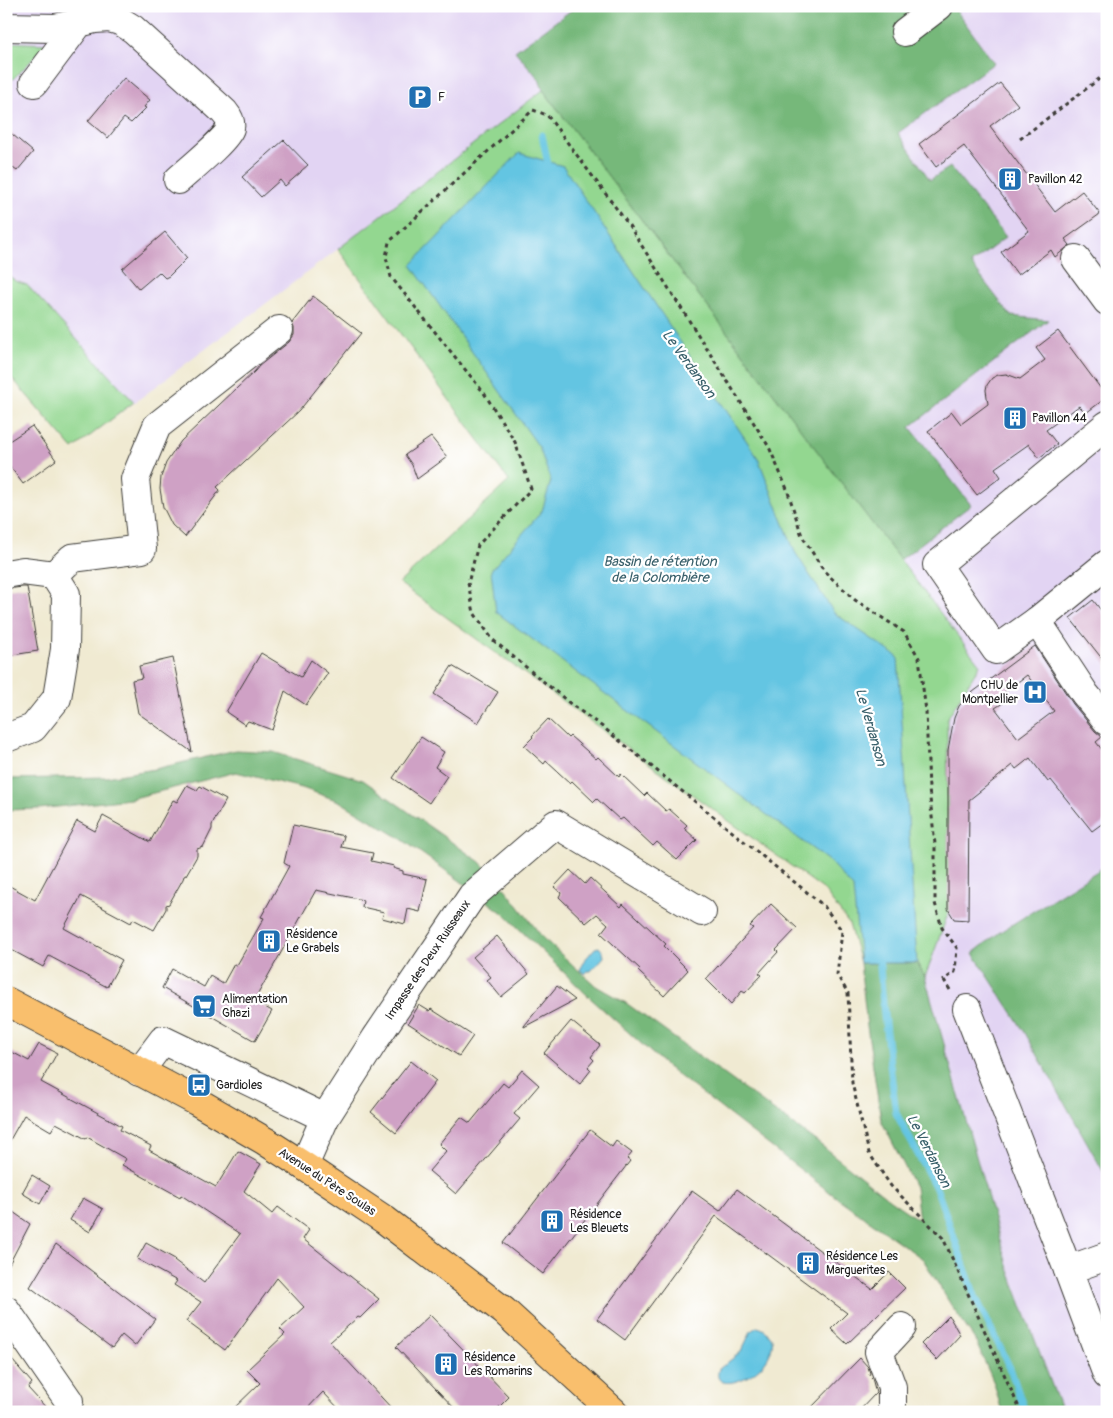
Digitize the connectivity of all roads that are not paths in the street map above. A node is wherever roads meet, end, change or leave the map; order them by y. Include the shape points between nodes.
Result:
1 (939, 6) edge
2 (79, 23) junction
3 (6, 26) edge
4 (905, 32) dead end
5 (34, 83) dead end
6 (178, 180) dead end
7 (1076, 259) dead end
8 (1107, 301) edge
9 (279, 330) dead end
10 (1107, 425) edge
11 (1107, 564) edge
12 (6, 574) edge
13 (54, 575) junction
14 (1036, 621) junction
15 (1107, 721) edge
16 (6, 738) edge
17 (702, 912) dead end
18 (6, 1001) edge
19 (967, 1009) road end
20 (139, 1072) junction
21 (325, 1118) junction
22 (304, 1166) junction
23 (1107, 1256) edge
24 (1068, 1270) junction
25 (6, 1310) edge
26 (902, 1327) dead end
27 (1107, 1376) edge
28 (69, 1401) dead end
29 (891, 1409) edge
30 (614, 1412) edge

1 - 4 street
2 - 3 street via 55,28
2 - 5 street
2 - 6 street via 109,18 133,29 227,116 230,129 224,138
7 - 8 street
9 - 13 street via 157,426 135,479 142,548 72,558
10 - 14 street via 937,565 996,650
11 - 14 street
12 - 13 street via 23,571
13 - 16 street via 66,594 65,650 57,698 33,728
14 - 15 street
17 - 21 street, Impasse des Deux Ruisseaux via 556,824 472,896
18 - 20 main road, Avenue du Père Soulas
19 - 24 street
20 - 21 street via 163,1040
20 - 22 main road, Avenue du Père Soulas via 196,1101
21 - 22 street, Impasse des Deux Ruisseaux
22 - 30 main road, Avenue du Père Soulas via 384,1220 504,1311
23 - 24 street
24 - 27 street
25 - 28 street
26 - 29 street via 879,1352 892,1387

